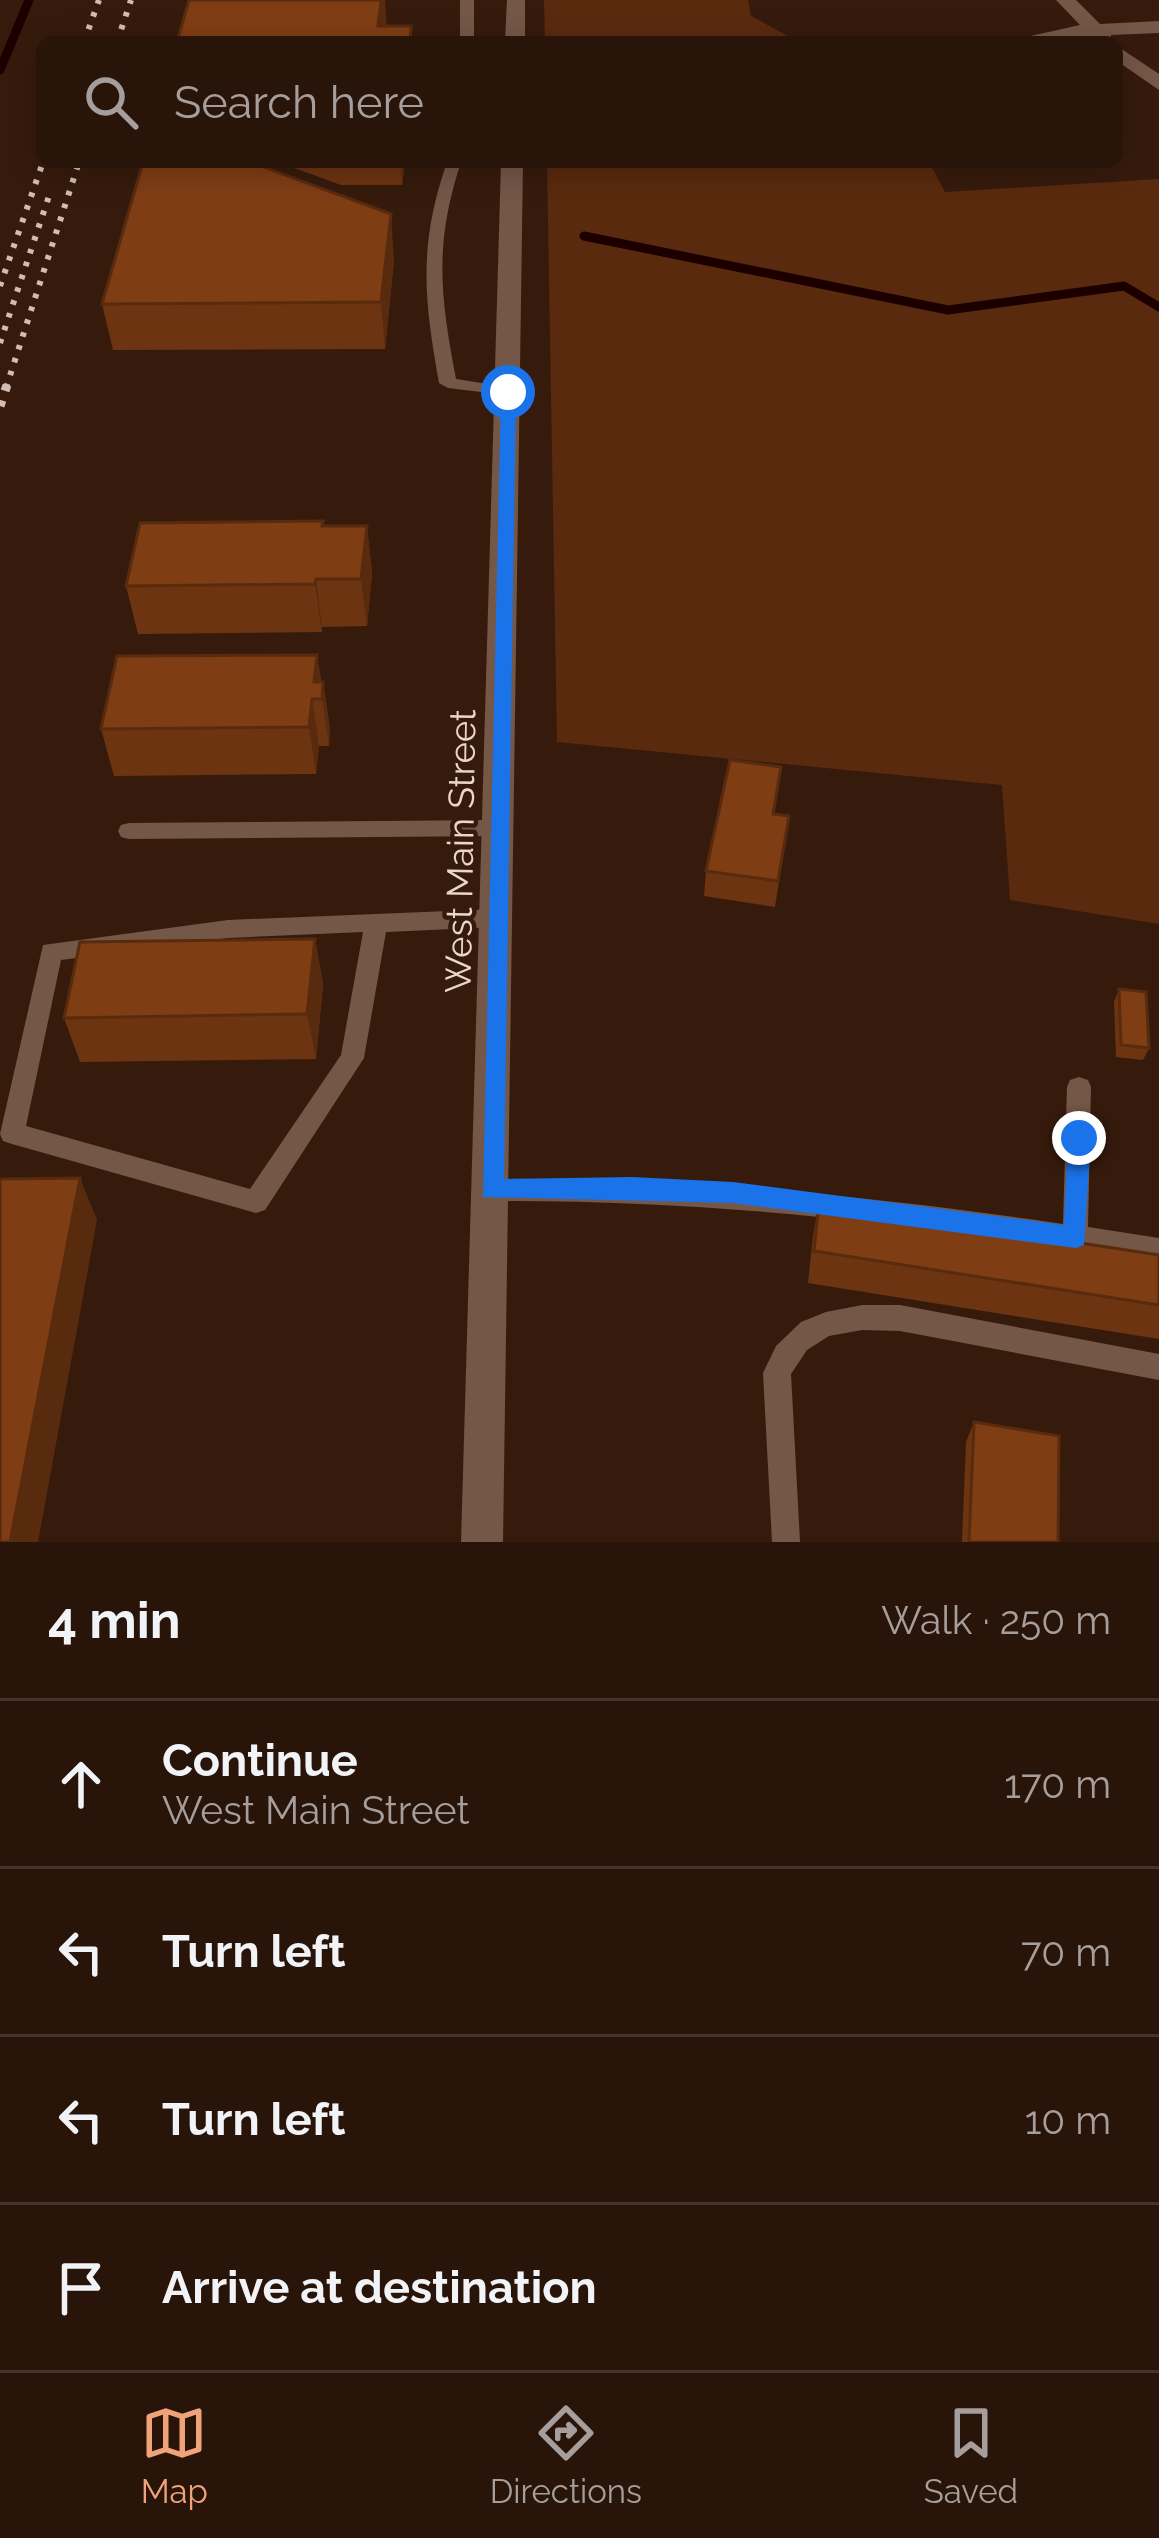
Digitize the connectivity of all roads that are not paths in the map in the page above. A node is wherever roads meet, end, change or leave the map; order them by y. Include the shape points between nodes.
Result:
1 (466, 0) edge
2 (516, 0) edge
3 (1065, 0) edge
4 (1159, 27) edge
5 (466, 36) edge
6 (515, 36) edge
7 (1100, 36) edge
8 (1123, 57) edge
9 (1159, 84) edge
10 (452, 168) edge
11 (512, 168) edge
12 (508, 392) junction
13 (500, 828) junction
14 (130, 831) dead end
15 (497, 918) junction
16 (376, 923) junction
17 (1079, 1088) dead end
18 (492, 1190) junction
19 (1076, 1238) junction
20 (1159, 1250) edge
21 (1159, 1367) edge
22 (482, 1542) edge
23 (786, 1542) edge

1 - 5 lane
2 - 6 street
3 - 7 street
4 - 7 street
8 - 9 street
10 - 12 lane via 429,284 448,383
11 - 12 street, West Main Street
12 - 13 street, West Main Street
13 - 14 lane
13 - 15 street, West Main Street
15 - 16 lane
15 - 18 street, West Main Street
16 - 16 lane via 228,929 51,952 12,1133 256,1202 352,1058
17 - 19 lane
18 - 19 lane via 715,1191
18 - 22 street, West Main Street
19 - 20 lane
21 - 23 lane via 900,1318 819,1324 784,1351 776,1373

